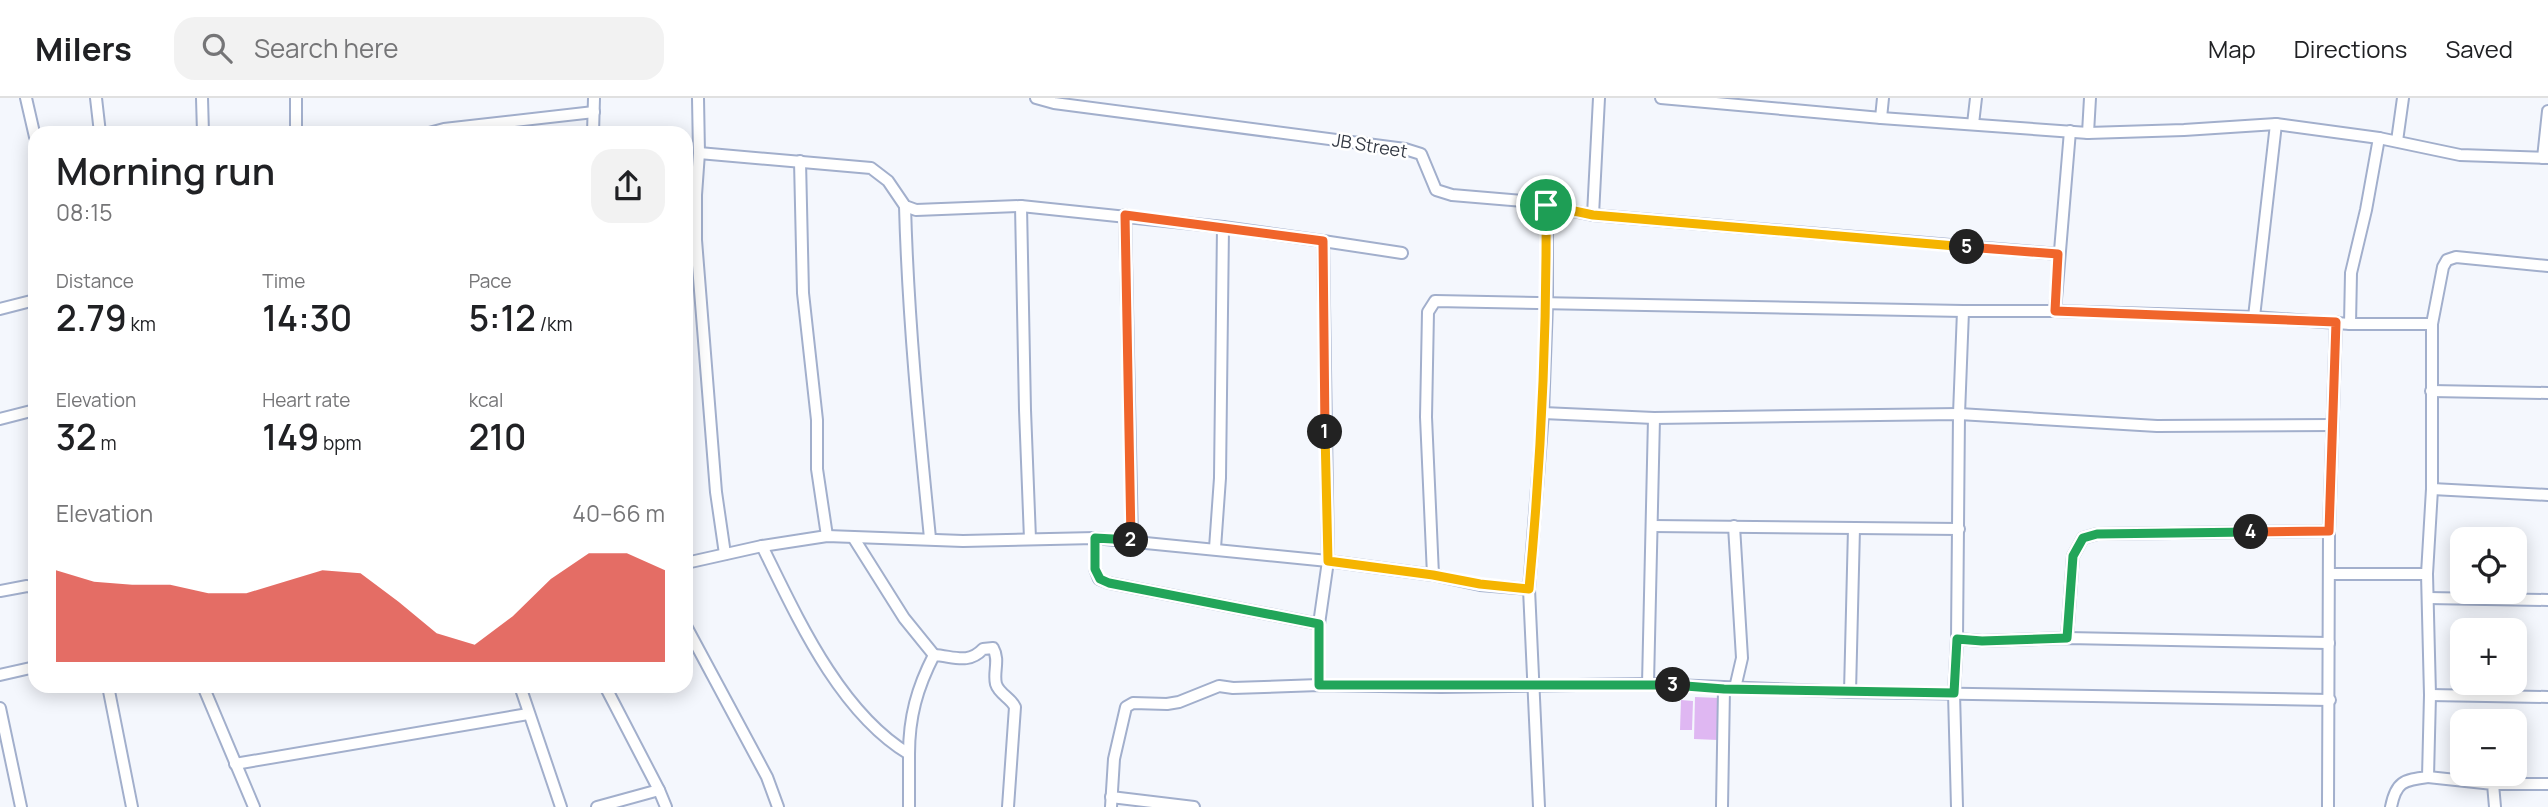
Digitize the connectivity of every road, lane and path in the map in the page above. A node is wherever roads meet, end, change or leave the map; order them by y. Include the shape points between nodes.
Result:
1 (26, 98) edge
2 (96, 98) edge
3 (202, 98) edge
4 (296, 98) edge
5 (594, 98) edge
6 (698, 98) edge
7 (1036, 98) edge
8 (1599, 98) edge
9 (1661, 98) edge
10 (1803, 98) edge
11 (1883, 98) edge
12 (1976, 98) edge
13 (2090, 98) edge
14 (2403, 98) edge
15 (1679, 99) edge
16 (1802, 111) junction
17 (2548, 111) edge
18 (594, 113) junction
19 (1881, 118) junction
20 (1973, 124) junction
21 (2276, 124) junction
22 (32, 126) edge
23 (99, 126) edge
24 (203, 126) edge
25 (296, 126) edge
26 (486, 126) edge
27 (593, 126) edge
28 (2070, 131) junction
29 (2088, 133) junction
30 (2379, 138) junction
31 (2397, 141) junction
32 (699, 153) junction
33 (2546, 158) edge
34 (800, 161) junction
35 (1546, 205) junction
36 (905, 206) junction
37 (1021, 206) junction
38 (1125, 215) junction
39 (1593, 215) junction
40 (1223, 227) junction
41 (1323, 241) junction
42 (1402, 253) dead end
43 (2058, 254) junction
44 (2548, 266) edge
45 (28, 302) edge
46 (1547, 304) junction
47 (0, 309) edge
48 (1963, 311) junction
49 (2055, 311) junction
50 (2254, 317) junction
51 (2336, 322) junction
52 (2350, 324) junction
53 (2432, 324) junction
54 (2431, 391) junction
55 (2548, 393) edge
56 (28, 412) edge
57 (1543, 413) junction
58 (1959, 415) junction
59 (1654, 418) junction
60 (0, 419) edge
61 (2332, 425) junction
62 (2432, 489) junction
63 (2548, 495) edge
64 (1652, 526) junction
65 (1734, 526) junction
66 (1854, 528) junction
67 (1959, 529) junction
68 (2329, 531) junction
69 (827, 536) junction
70 (853, 537) junction
71 (930, 538) junction
72 (1095, 538) junction
73 (1030, 539) junction
74 (1132, 540) junction
75 (762, 546) junction
76 (1215, 548) junction
77 (725, 554) junction
78 (693, 561) edge
79 (1328, 561) junction
80 (2330, 574) junction
81 (2427, 574) junction
82 (1433, 575) junction
83 (28, 586) edge
84 (1529, 589) junction
85 (0, 590) edge
86 (2428, 598) junction
87 (2548, 600) edge
88 (1319, 624) junction
89 (2067, 638) junction
90 (693, 639) edge
91 (1957, 639) junction
92 (2329, 643) junction
93 (934, 655) junction
94 (28, 669) edge
95 (0, 675) edge
96 (1532, 684) junction
97 (1648, 684) junction
98 (1319, 685) junction
99 (1730, 688) junction
100 (1850, 692) junction
101 (109, 693) edge
102 (205, 693) edge
103 (522, 693) edge
104 (609, 693) edge
105 (1954, 693) junction
106 (2430, 695) junction
107 (2548, 697) edge
108 (2330, 700) junction
109 (0, 708) edge
110 (527, 715) junction
111 (909, 754) junction
112 (235, 764) junction
113 (2428, 777) junction
114 (2450, 779) edge
115 (2527, 784) edge
116 (2548, 784) edge
117 (2493, 786) edge
118 (659, 790) junction
119 (1111, 802) edge
120 (21, 807) edge
121 (132, 807) edge
122 (254, 807) edge
123 (561, 807) edge
124 (597, 807) edge
125 (666, 807) edge
126 (778, 807) edge
127 (909, 807) edge
128 (1009, 807) edge
129 (1194, 807) edge
130 (1539, 807) edge
131 (1723, 807) edge
132 (1957, 807) edge
133 (2328, 807) edge
134 (2391, 807) edge
135 (2495, 807) edge

1 - 22 street
2 - 23 street
3 - 24 street
4 - 25 street
5 - 18 street
6 - 32 street
7 - 35 street, JB Street via 1405,149 1420,154 1436,190
8 - 39 street
9 - 15 street
10 - 16 street
11 - 19 street
12 - 20 street
13 - 29 street
14 - 31 street
15 - 16 street
16 - 19 street
17 - 33 street
18 - 26 street
18 - 27 street
19 - 20 street
20 - 28 street
21 - 29 street
21 - 30 street
21 - 50 street
28 - 29 street
28 - 43 street
30 - 31 street
30 - 52 street via 2351,272
31 - 33 street via 2459,155
32 - 34 street
32 - 77 street via 696,240
34 - 36 street via 871,168 888,181
34 - 69 street via 803,293
35 - 39 street, JB Street
35 - 46 street
36 - 37 street via 916,210
36 - 71 street via 913,362
37 - 38 street
37 - 73 street
38 - 40 street
38 - 74 street
39 - 43 street, JB Street
40 - 41 street
40 - 76 street
41 - 42 street
41 - 79 street
43 - 49 street
44 - 53 street via 2456,257 2447,260
45 - 47 street
46 - 48 street
46 - 57 street
46 - 82 street via 1435,301 1427,312
48 - 49 street
48 - 58 street
49 - 50 street
50 - 51 street
51 - 52 street
51 - 61 street
52 - 53 street
53 - 54 street
54 - 55 street
54 - 62 street
56 - 60 street
57 - 59 street
57 - 84 street
58 - 59 street
58 - 61 street via 2157,426
58 - 67 street
59 - 64 street
61 - 68 street
62 - 63 street
62 - 81 street
64 - 65 street
64 - 97 street
65 - 66 street
65 - 99 street via 1742,658
66 - 67 street
66 - 100 street
67 - 91 street
68 - 80 street
68 - 89 street via 2097,534 2083,538 2073,556
69 - 70 street
69 - 75 street
70 - 71 street
70 - 93 street via 904,618
71 - 73 street
72 - 73 street
72 - 74 street
72 - 88 street via 1095,569 1100,579 1109,583
74 - 76 street
75 - 77 street
75 - 111 street via 820,659 870,724
76 - 79 street
77 - 78 street
79 - 82 street
79 - 88 street
80 - 81 street
80 - 92 street
81 - 86 street
82 - 84 street
83 - 85 street
84 - 96 street
86 - 87 street
86 - 106 street
88 - 98 street
89 - 91 street
89 - 92 street
90 - 126 street
91 - 105 street
92 - 108 street
93 - 111 street via 913,706
93 - 128 street via 965,660 993,648 997,654 996,683 1016,707
94 - 95 street
96 - 97 street
96 - 98 street
96 - 130 street
97 - 99 street
98 - 119 street via 1219,686 1167,704 1129,704 1114,759
99 - 100 street
99 - 131 street
100 - 105 street
101 - 121 street
102 - 112 street
103 - 110 street
104 - 118 street
105 - 108 street
105 - 132 street
106 - 107 street
106 - 113 street
108 - 133 street
109 - 120 street
110 - 112 street
110 - 123 street
111 - 127 street
112 - 122 street
113 - 114 street
113 - 134 street via 2407,780 2396,788
115 - 116 street
117 - 135 street
118 - 124 street
118 - 125 street
119 - 129 street

